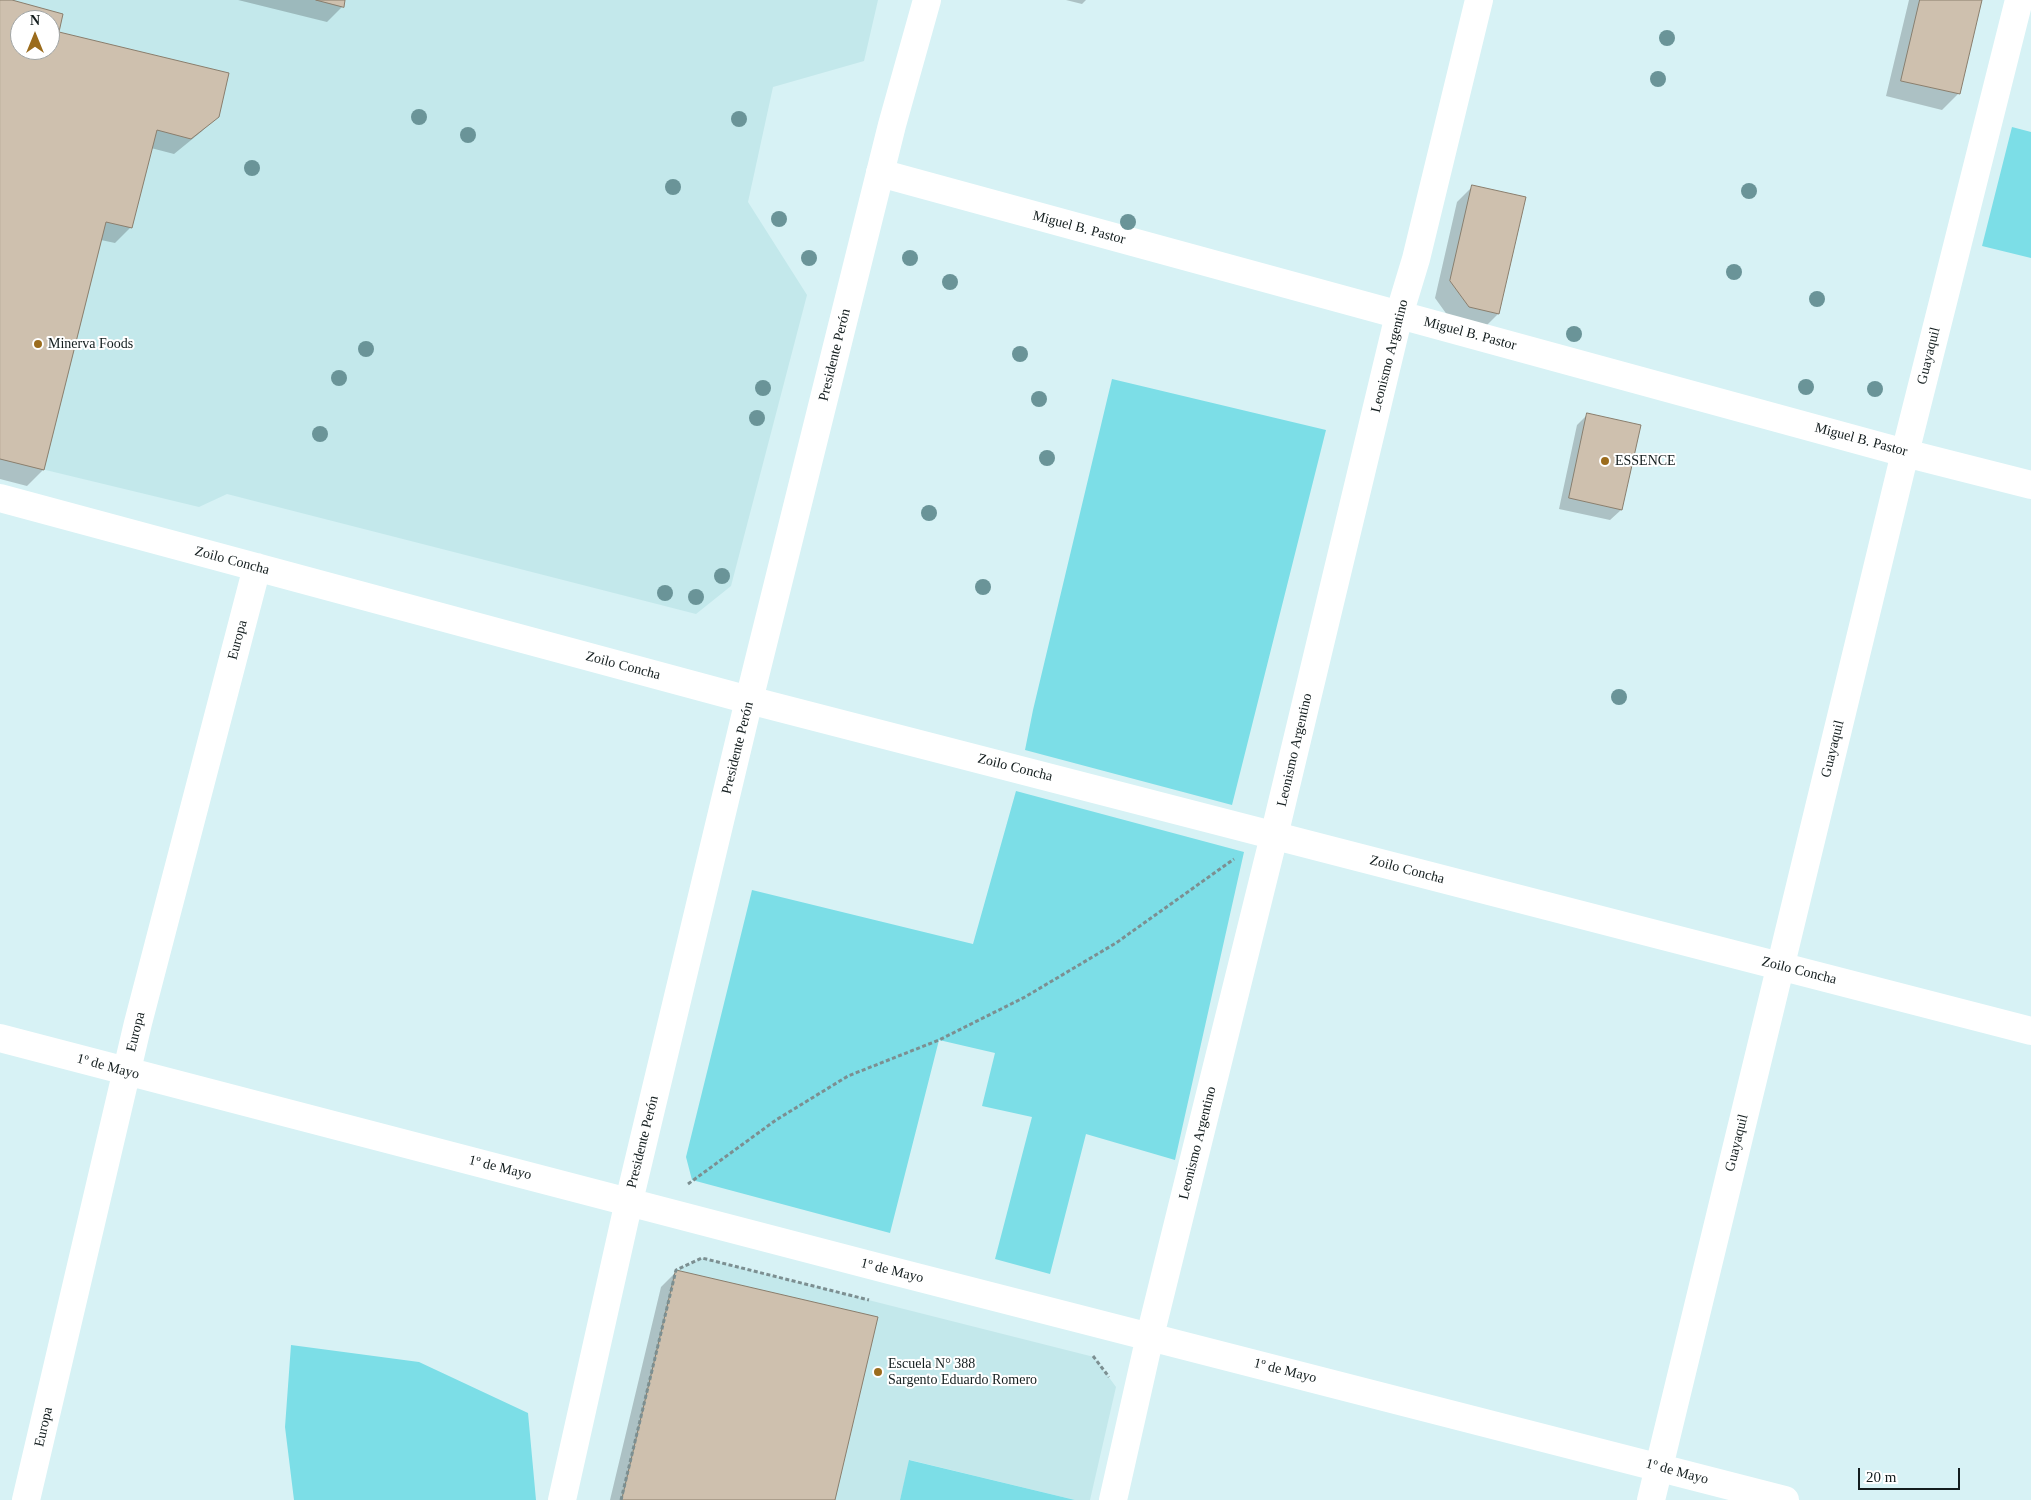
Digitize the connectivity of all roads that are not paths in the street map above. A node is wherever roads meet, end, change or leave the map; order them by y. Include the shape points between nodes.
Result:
1 (927, 0) edge
2 (1479, 0) edge
3 (2019, 0) edge
4 (880, 173) junction
5 (1399, 315) junction
6 (1905, 453) junction
7 (2031, 484) edge
8 (0, 498) edge
9 (257, 568) junction
10 (749, 700) junction
11 (1274, 836) junction
12 (1780, 966) junction
13 (2031, 1031) edge
14 (0, 1038) edge
15 (126, 1072) junction
16 (628, 1201) junction
17 (1150, 1336) junction
18 (1658, 1467) junction
19 (26, 1500) edge
20 (562, 1500) edge
21 (1113, 1500) edge
22 (1650, 1500) edge
23 (1785, 1500) edge

1 - 4 street, Presidente Perón
2 - 5 street, Leonismo Argentino via 1416,259
3 - 6 street, Guayaquil
4 - 5 street, Miguel B. Pastor
4 - 10 street, Presidente Perón
5 - 6 street, Miguel B. Pastor
5 - 11 street, Leonismo Argentino
6 - 7 street, Miguel B. Pastor
6 - 12 street, Guayaquil
8 - 9 street, Zoilo Concha
9 - 10 street, Zoilo Concha
9 - 15 street, Europa
10 - 11 street, Zoilo Concha
10 - 16 street, Presidente Perón
11 - 12 street, Zoilo Concha
11 - 17 street, Leonismo Argentino
12 - 13 street, Zoilo Concha
12 - 18 street, Guayaquil
14 - 15 street, 1º de Mayo
15 - 16 street, 1º de Mayo
15 - 19 street, Europa
16 - 17 street, 1º de Mayo
16 - 20 street, Presidente Perón
17 - 18 street, 1º de Mayo
17 - 21 street, Leonismo Argentino
18 - 22 street, Guayaquil
18 - 23 street, 1º de Mayo

